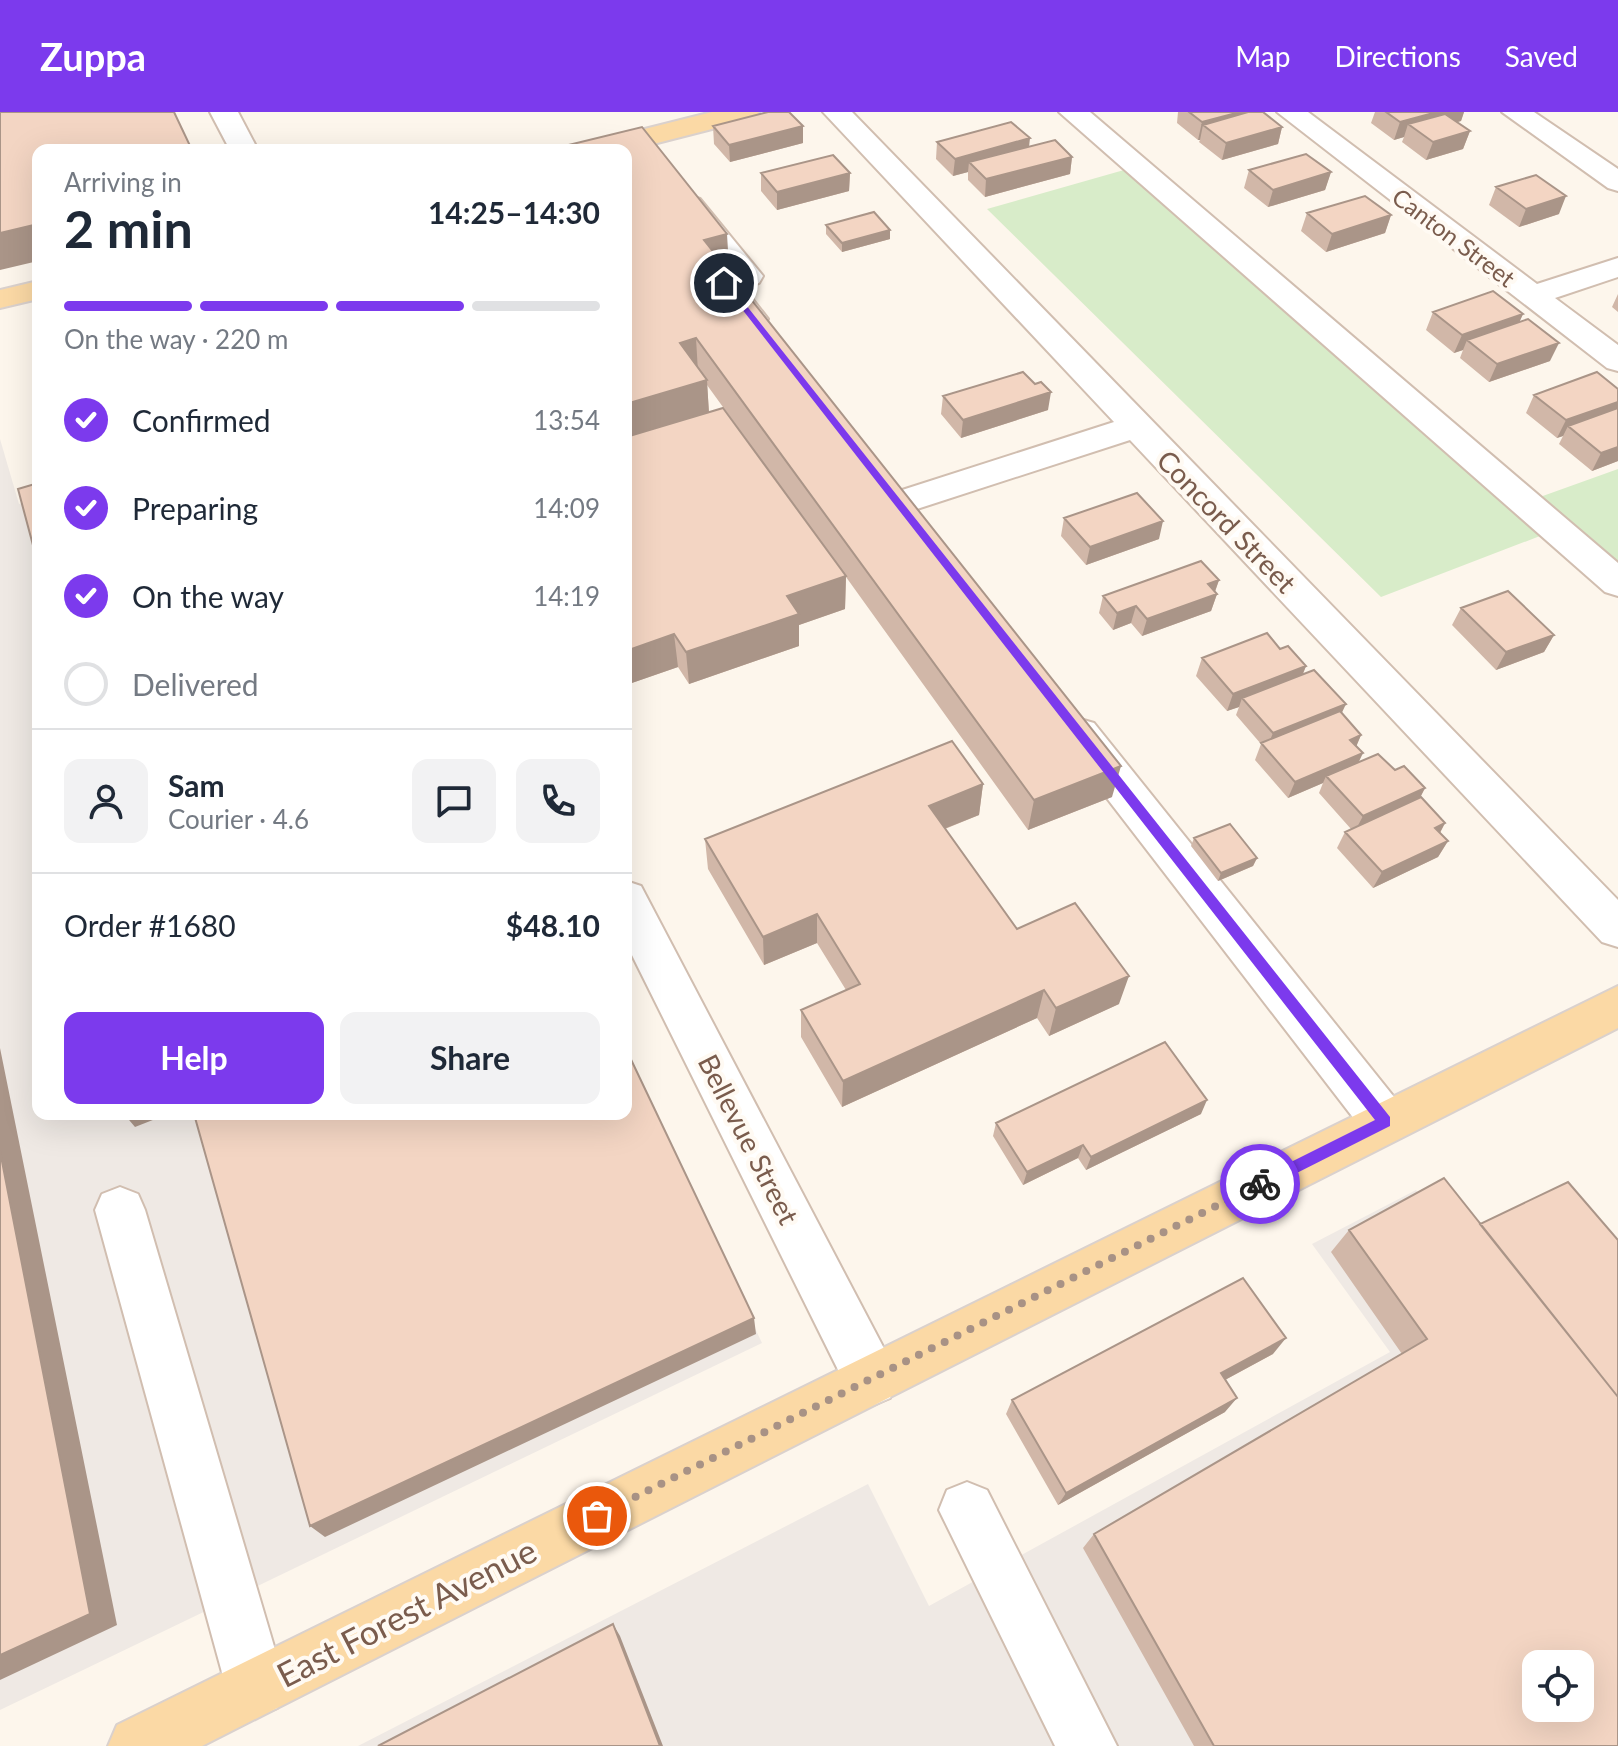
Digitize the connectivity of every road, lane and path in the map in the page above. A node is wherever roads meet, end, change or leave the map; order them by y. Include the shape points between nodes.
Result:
1 (224, 112) edge
2 (745, 112) edge
3 (837, 112) edge
4 (1073, 112) edge
5 (1291, 112) edge
6 (1516, 112) edge
7 (241, 144) edge
8 (632, 157) edge
9 (656, 162) junction
10 (1618, 182) edge
11 (1618, 267) edge
12 (32, 291) edge
13 (1531, 296) junction
14 (0, 299) edge
15 (772, 344) edge
16 (1618, 361) edge
17 (1137, 426) junction
18 (878, 478) edge
19 (1618, 583) edge
20 (1063, 713) edge
21 (632, 911) edge
22 (1618, 929) edge
23 (1618, 1006) edge
24 (1385, 1122) junction
25 (120, 1210) dead end
26 (871, 1379) junction
27 (967, 1510) dead end
28 (256, 1687) junction
29 (138, 1746) edge
30 (1087, 1746) edge

1 - 7 street
2 - 9 main road
3 - 17 street, Concord Street
4 - 19 street
5 - 13 street, Canton Street
6 - 10 street
8 - 9 main road
9 - 15 street via 748,276 724,283
11 - 13 street
12 - 14 main road
13 - 16 street, Canton Street
17 - 18 street via 912,513
17 - 22 street, Concord Street
20 - 24 street
21 - 26 street, Bellevue Street
23 - 24 main road, East Forest Avenue
24 - 26 main road, East Forest Avenue
25 - 28 street
26 - 28 main road, East Forest Avenue
27 - 30 street
28 - 29 main road, East Forest Avenue

